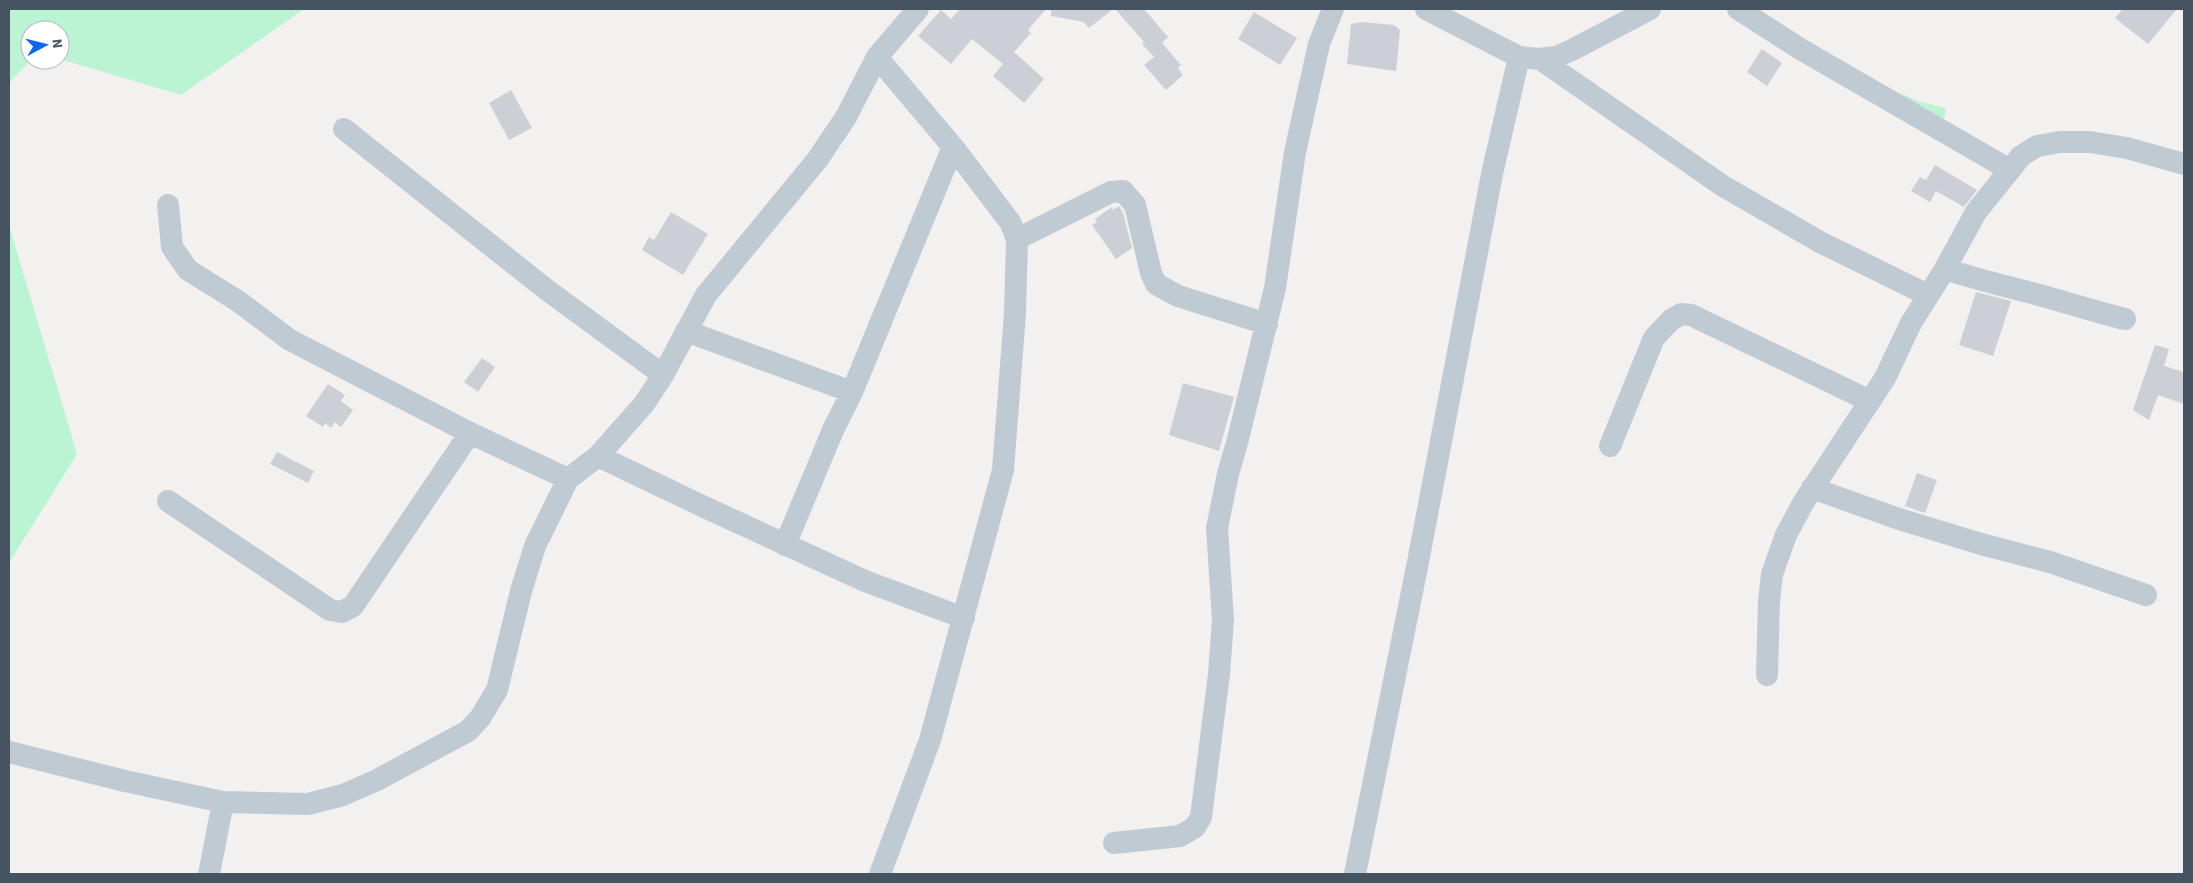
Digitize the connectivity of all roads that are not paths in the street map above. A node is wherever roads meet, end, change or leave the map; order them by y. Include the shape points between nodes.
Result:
1 (918, 9) edge
2 (1333, 9) edge
3 (1426, 9) edge
4 (1650, 9) edge
5 (1738, 9) edge
6 (877, 57) junction
7 (1530, 58) junction
8 (344, 129) dead end
9 (953, 147) junction
10 (2184, 164) edge
11 (2010, 170) junction
12 (168, 205) dead end
13 (1016, 239) junction
14 (1945, 269) junction
15 (1928, 295) junction
16 (2125, 319) dead end
17 (1267, 324) junction
18 (686, 331) junction
19 (663, 375) junction
20 (852, 392) junction
21 (1870, 401) junction
22 (470, 433) junction
23 (1610, 446) dead end
24 (598, 456) junction
25 (568, 479) junction
26 (1812, 488) junction
27 (168, 501) dead end
28 (785, 545) junction
29 (2146, 594) dead end
30 (964, 618) junction
31 (1767, 675) dead end
32 (9, 752) edge
33 (223, 802) junction
34 (1114, 843) dead end
35 (209, 874) edge
36 (880, 874) edge
37 (1355, 874) edge

1 - 6 street
2 - 17 street via 1319,44 1295,152
3 - 7 street
4 - 7 street via 1556,57
5 - 11 street via 1865,88
6 - 9 street
6 - 18 street via 846,117 818,160 706,295
7 - 15 street via 1723,186 1820,242
7 - 37 street via 1492,174
8 - 19 street via 547,290
9 - 13 street via 1010,222
9 - 20 street
10 - 11 street via 2127,148 2090,142 2060,142 2037,146 2021,156
11 - 14 street via 1976,212
12 - 22 street via 172,247 188,270 290,340
13 - 17 street via 1111,192 1123,191 1135,204 1156,284 1178,296
13 - 30 street via 1015,313 1003,470
14 - 15 street
14 - 16 street
15 - 21 street
17 - 34 street via 1217,528 1223,620 1202,817 1180,836
18 - 19 street
18 - 20 street
19 - 24 street via 644,404
20 - 28 street
21 - 23 street via 1690,315 1681,314 1654,338
21 - 26 street
22 - 25 street
22 - 27 street via 352,606 342,612 330,610
24 - 25 street
24 - 28 street
25 - 33 street via 536,546 521,591 497,690 468,731 377,780 327,800 308,804
26 - 29 street via 1899,519 2050,562
26 - 31 street via 1786,535 1772,574
28 - 30 street via 866,581
30 - 36 street via 930,740
32 - 33 street
33 - 35 street

